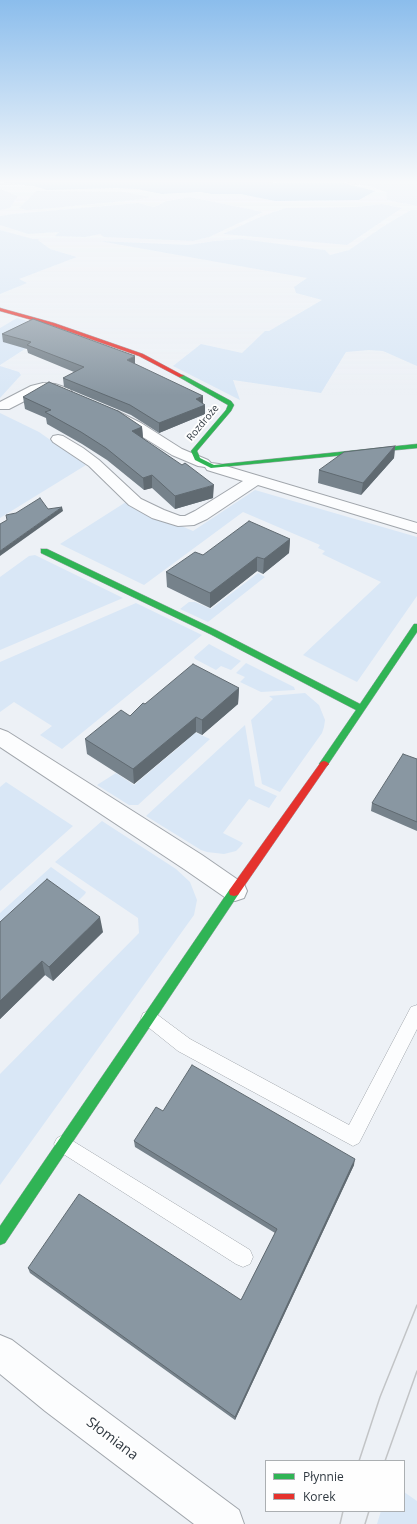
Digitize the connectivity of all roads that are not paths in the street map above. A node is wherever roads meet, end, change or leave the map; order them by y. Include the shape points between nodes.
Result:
1 (0, 309) edge
2 (78, 398) edge
3 (4, 406) dead end
4 (107, 410) edge
5 (58, 439) edge
6 (417, 446) edge
7 (208, 465) junction
8 (255, 480) junction
9 (417, 528) edge
10 (44, 551) dead end
11 (417, 626) edge
12 (362, 709) junction
13 (0, 737) edge
14 (235, 891) junction
15 (417, 1012) edge
16 (149, 1018) junction
17 (63, 1144) junction
18 (0, 1238) edge
19 (243, 1257) dead end
20 (0, 1352) edge
21 (224, 1524) edge

1 - 7 street, Rozdroże via 141,355 229,402 229,410 195,449 195,457
2 - 3 street via 50,387 36,389
4 - 7 street via 178,452
5 - 8 street via 94,463 135,502 178,521 188,521 201,516
6 - 7 street
7 - 8 street
8 - 9 street
10 - 12 street via 213,632
11 - 12 street
12 - 14 street
13 - 14 street
14 - 16 street
15 - 16 lane via 353,1137 184,1045
16 - 17 street
17 - 18 street
17 - 19 lane
20 - 21 street, Słomiana

